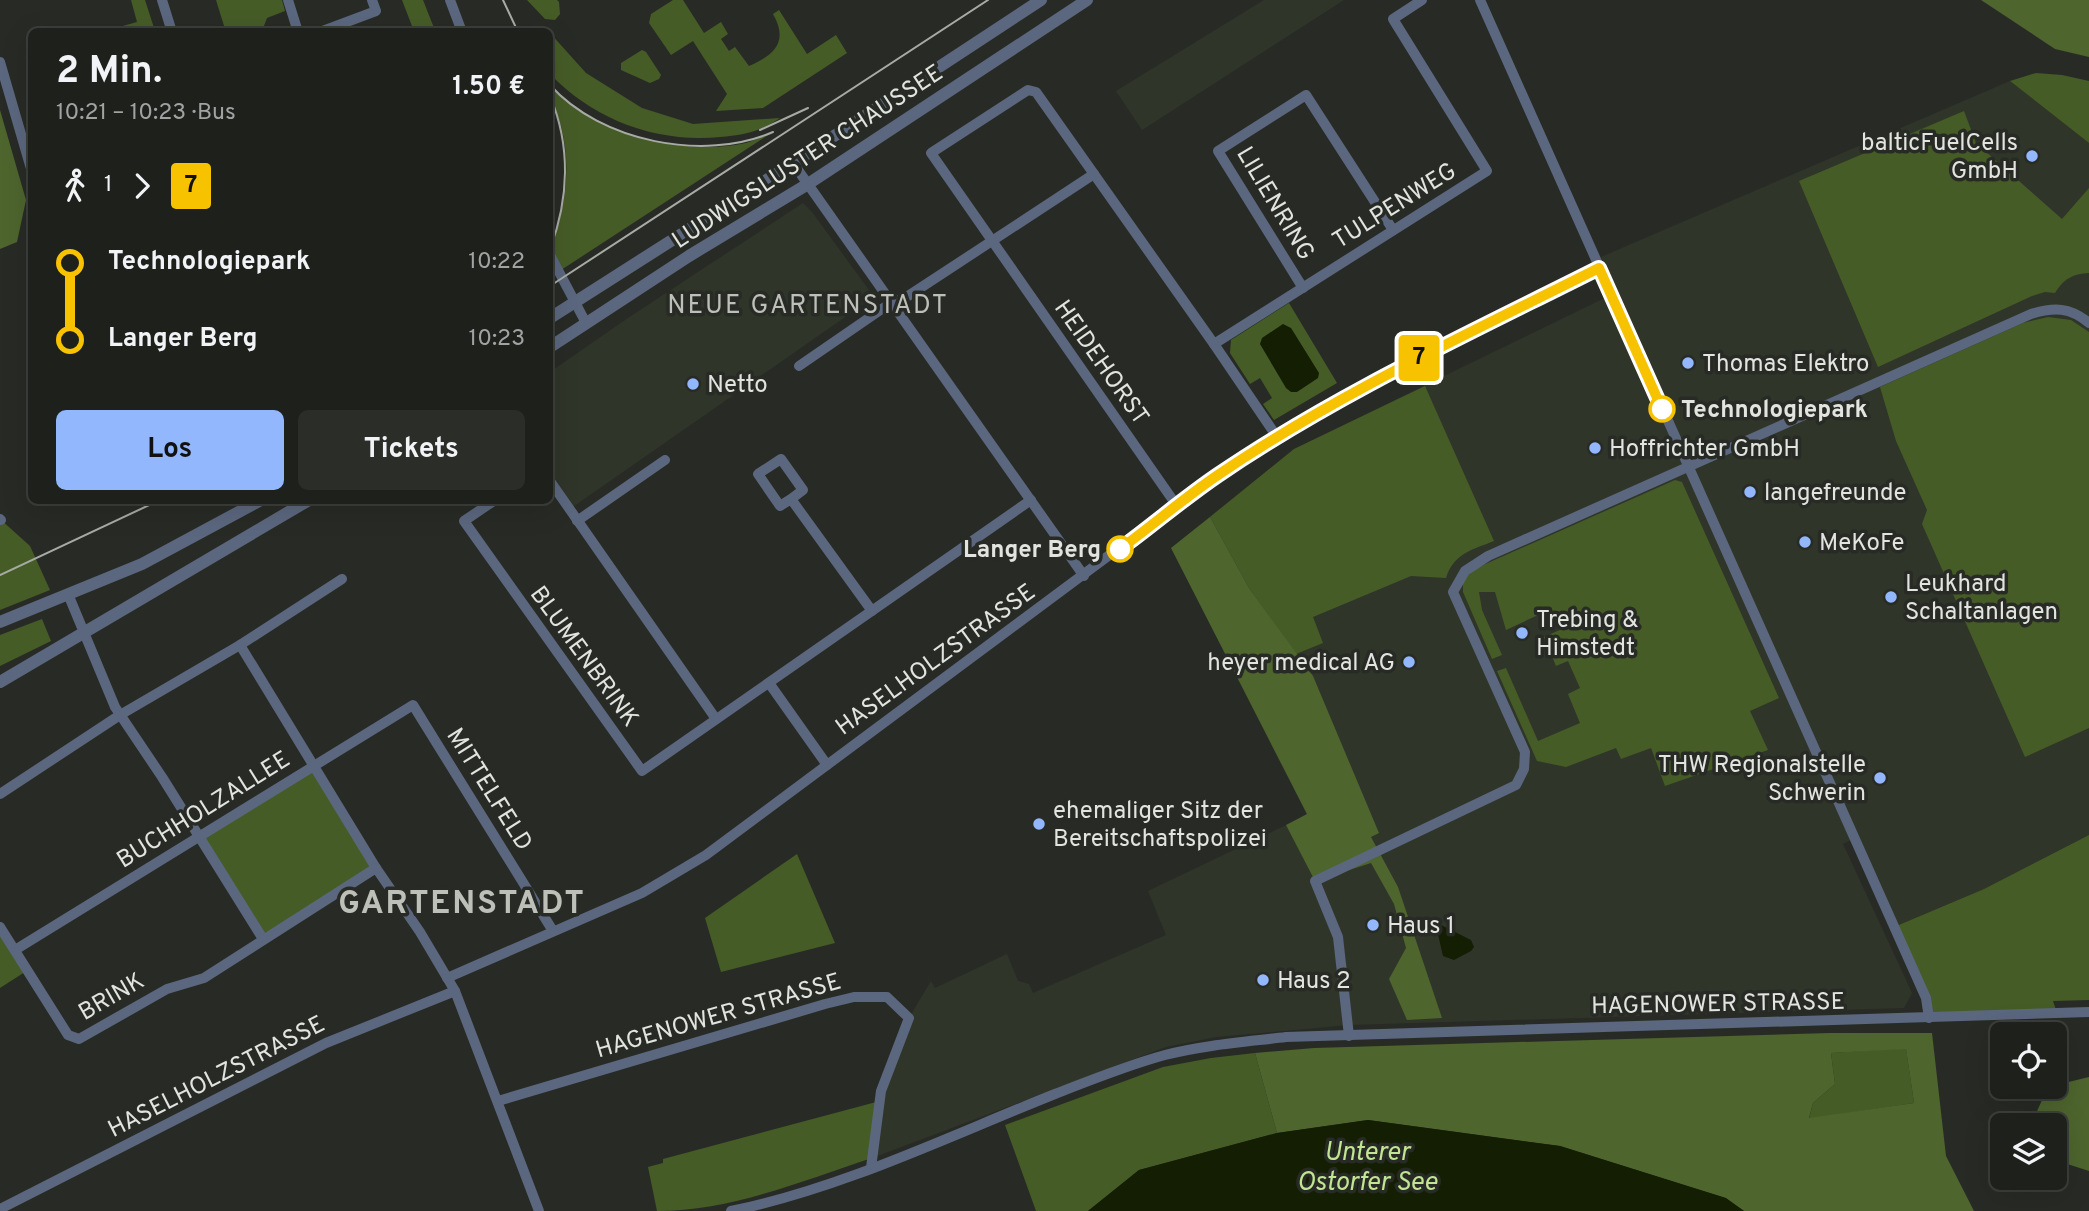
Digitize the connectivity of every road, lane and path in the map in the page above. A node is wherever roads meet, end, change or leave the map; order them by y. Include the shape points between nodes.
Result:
1 (162, 0) edge
2 (288, 0) edge
3 (372, 0) edge
4 (450, 0) edge
5 (1041, 0) edge
6 (1087, 0) edge
7 (1422, 0) edge
8 (1480, 0) edge
9 (171, 28) edge
10 (297, 28) edge
11 (331, 28) edge
12 (460, 28) edge
13 (0, 61) edge
14 (28, 158) edge
15 (793, 163) junction
16 (1094, 174) junction
17 (808, 184) junction
18 (1393, 230) junction
19 (992, 241) junction
20 (553, 261) edge
21 (1599, 268) junction
22 (1303, 288) junction
23 (574, 302) junction
24 (892, 302) junction
25 (553, 316) edge
26 (586, 323) junction
27 (2089, 323) edge
28 (1214, 344) junction
29 (553, 345) edge
30 (799, 366) dead end
31 (1277, 437) junction
32 (665, 460) dead end
33 (1687, 466) junction
34 (553, 486) edge
35 (791, 499) junction
36 (1031, 500) junction
37 (254, 504) edge
38 (303, 504) edge
39 (489, 504) edge
40 (1177, 506) junction
41 (577, 522) junction
42 (1084, 576) junction
43 (342, 579) dead end
44 (68, 594) junction
45 (872, 611) junction
46 (0, 622) edge
47 (85, 633) junction
48 (240, 645) junction
49 (0, 682) edge
50 (769, 683) junction
51 (413, 705) joint
52 (120, 715) junction
53 (716, 719) junction
54 (827, 765) junction
55 (312, 766) junction
56 (0, 794) edge
57 (199, 836) junction
58 (376, 868) junction
59 (0, 927) edge
60 (553, 931) junction
61 (263, 939) junction
62 (15, 950) junction
63 (447, 978) junction
64 (455, 991) junction
65 (2089, 1012) edge
66 (1929, 1018) junction
67 (1349, 1035) junction
68 (498, 1101) junction
69 (871, 1168) junction
70 (0, 1209) edge
71 (539, 1211) edge
72 (731, 1211) edge

1 - 9 street
2 - 10 street
3 - 11 street via 376,11
4 - 12 street
5 - 15 street, LUDWIGSLUSTER CHAUSSEE
6 - 17 street, LUDWIGSLUSTER CHAUSSEE
7 - 18 street, TULPENWEG via 1393,19 1487,171
8 - 21 street
13 - 14 street
15 - 17 street
15 - 23 street, LUDWIGSLUSTER CHAUSSEE
16 - 19 street
16 - 19 street, HEIDEHORST via 1036,92 1028,90 931,153
16 - 28 street, HEIDEHORST
17 - 24 street
17 - 26 street, LUDWIGSLUSTER CHAUSSEE
18 - 22 street, TULPENWEG
18 - 22 street, LILIENRING via 1307,95 1218,150
19 - 24 street
19 - 40 street, HEIDEHORST
20 - 23 street
21 - 31 street, HASELHOLZSTRASSE via 1410,363
21 - 33 street
22 - 28 street, TULPENWEG
23 - 25 street, LUDWIGSLUSTER CHAUSSEE
23 - 26 street
24 - 30 street
24 - 36 street
26 - 29 street, LUDWIGSLUSTER CHAUSSEE
27 - 33 street via 2058,308 2031,314
28 - 31 street
31 - 40 street, HASELHOLZSTRASSE
32 - 41 street
33 - 66 street via 1823,763 1926,998
33 - 67 street via 1488,556 1465,571 1453,592 1525,752 1524,769 1516,785 1315,881 1338,937
34 - 41 street
35 - 35 street via 803,490 782,459 758,474 780,506
35 - 45 street
36 - 42 street
36 - 45 street
37 - 44 street via 142,564
38 - 47 street
39 - 53 street, BLUMENBRINK via 464,521 642,771
40 - 42 street, HASELHOLZSTRASSE
41 - 53 street
42 - 54 street, HASELHOLZSTRASSE
43 - 48 street
44 - 46 street
44 - 47 street
45 - 50 street
47 - 49 street
47 - 52 street
48 - 52 street
48 - 55 street
50 - 53 street, BLUMENBRINK
50 - 54 street
51 - 55 street, BUCHHOLZALLEE
51 - 60 street, MITTELFELD
52 - 56 street
52 - 57 street
54 - 60 street, HASELHOLZSTRASSE via 706,855 642,893
55 - 57 street, BUCHHOLZALLEE
55 - 58 street
57 - 61 street
57 - 62 street, BUCHHOLZALLEE
58 - 61 street, BRINK
58 - 63 street
59 - 62 street
60 - 63 street, HASELHOLZSTRASSE
61 - 62 street, BRINK via 204,978 167,989 79,1039 68,1035
63 - 64 street
64 - 68 street
64 - 70 street, HASELHOLZSTRASSE via 326,1043
65 - 66 street, HAGENOWER STRASSE
66 - 67 street, HAGENOWER STRASSE
67 - 69 street, HAGENOWER STRASSE via 1286,1037 1164,1055
68 - 69 street, HAGENOWER STRASSE via 825,1004 887,998 909,1018 881,1091
68 - 71 street
69 - 72 street, HAGENOWER STRASSE

